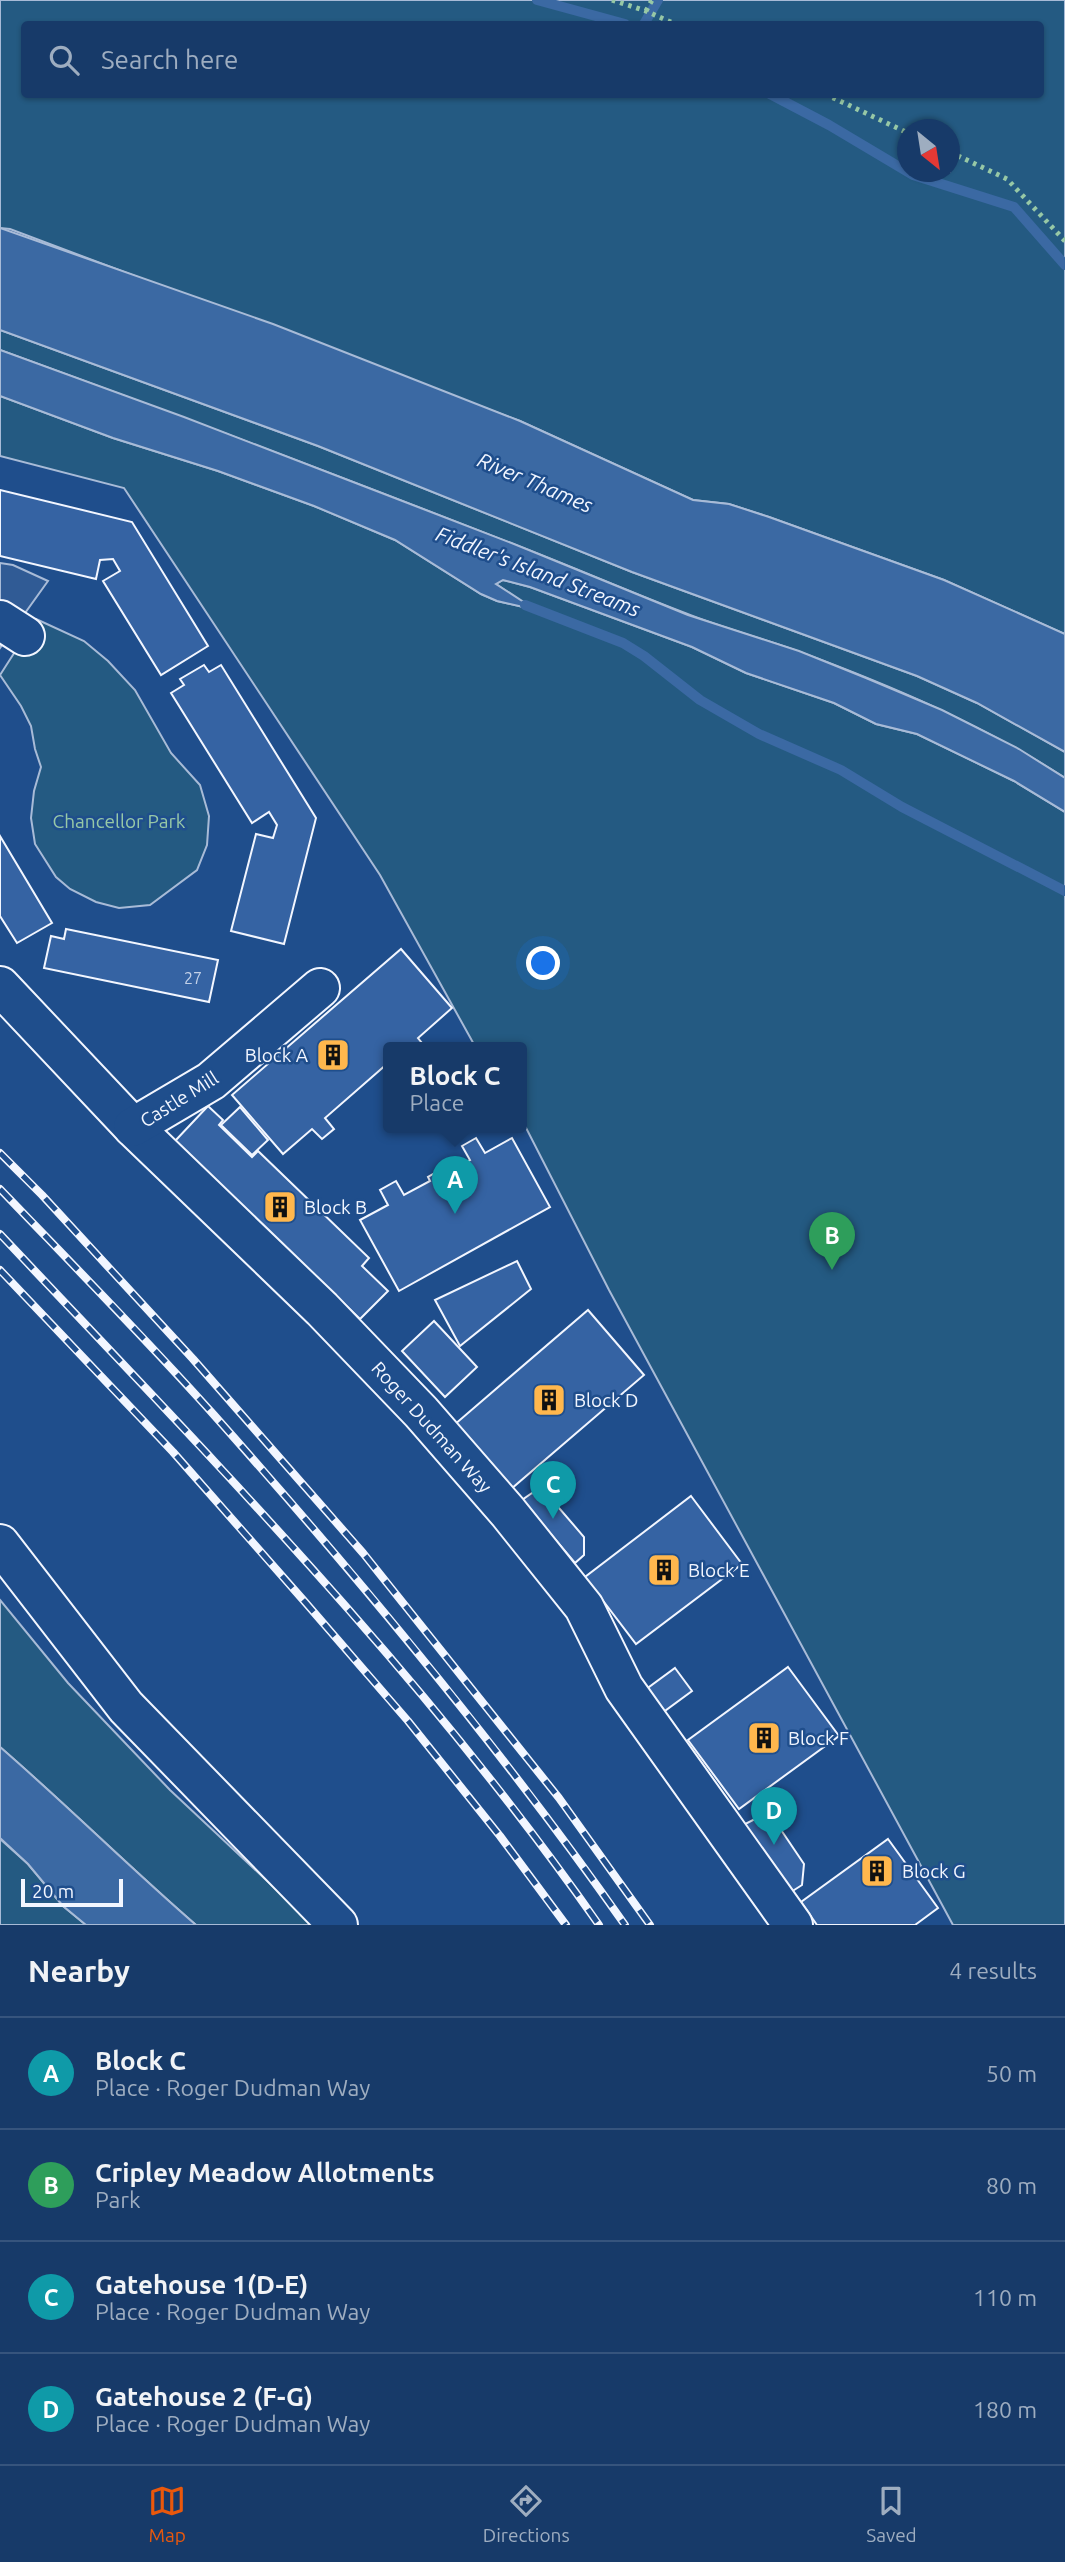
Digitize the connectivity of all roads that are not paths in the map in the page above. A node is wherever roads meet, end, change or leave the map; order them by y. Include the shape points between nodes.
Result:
1 (0, 986) edge
2 (320, 988) dead end
3 (133, 1127) junction
4 (0, 1544) edge
5 (338, 1925) edge
6 (793, 1925) edge

1 - 3 street, Roger Dudman Way
2 - 3 street, Castle Mill via 211,1082
3 - 6 street, Roger Dudman Way via 322,1308 508,1513 584,1607 624,1688
4 - 5 street via 126,1707

